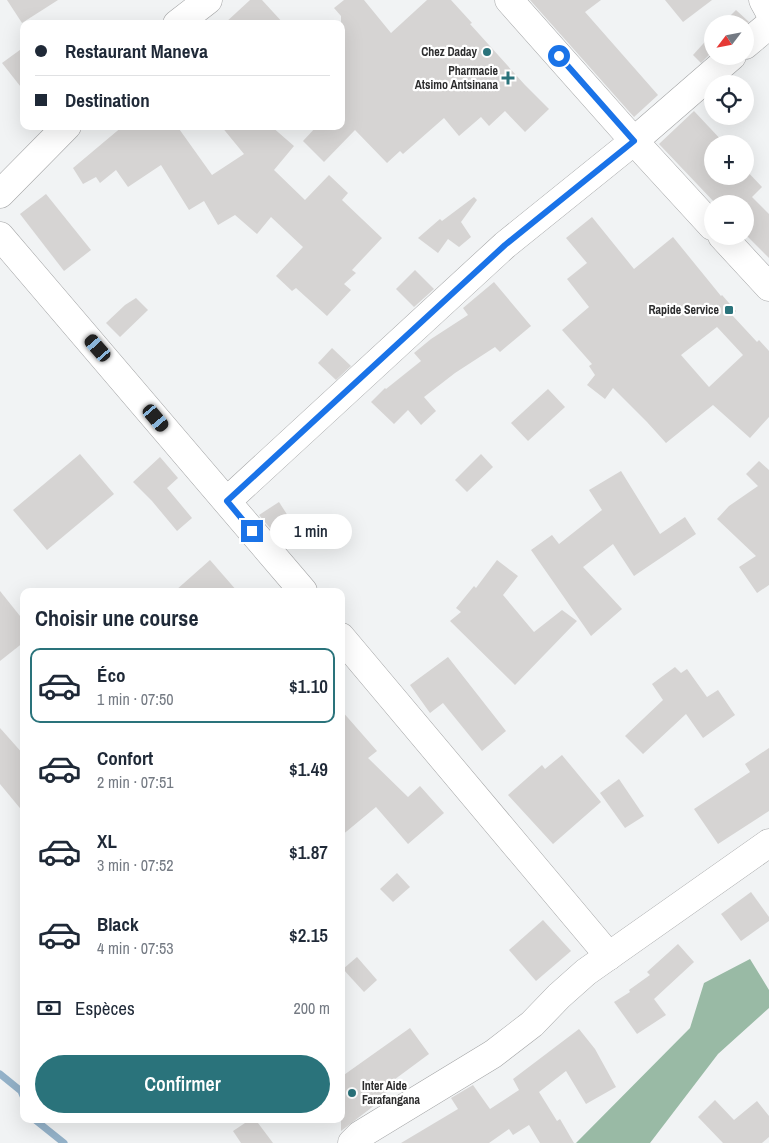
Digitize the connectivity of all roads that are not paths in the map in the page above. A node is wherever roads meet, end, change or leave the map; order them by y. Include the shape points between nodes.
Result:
1 (208, 0) edge
2 (508, 0) edge
3 (763, 0) edge
4 (769, 10) edge
5 (183, 20) edge
6 (769, 25) edge
7 (754, 38) edge
8 (722, 65) edge
9 (63, 130) edge
10 (634, 141) junction
11 (0, 194) edge
12 (704, 217) edge
13 (0, 236) edge
14 (730, 245) edge
15 (769, 287) edge
16 (227, 501) junction
17 (300, 588) edge
18 (345, 642) edge
19 (769, 843) edge
20 (609, 956) junction
21 (352, 1143) edge

1 - 5 street
2 - 10 street
3 - 4 street
6 - 7 street
8 - 10 street
9 - 11 street
10 - 12 street
10 - 16 street via 505,245
13 - 16 street
14 - 15 street
16 - 17 street
18 - 20 street
19 - 20 street
20 - 21 street via 586,972 532,1024 493,1054

